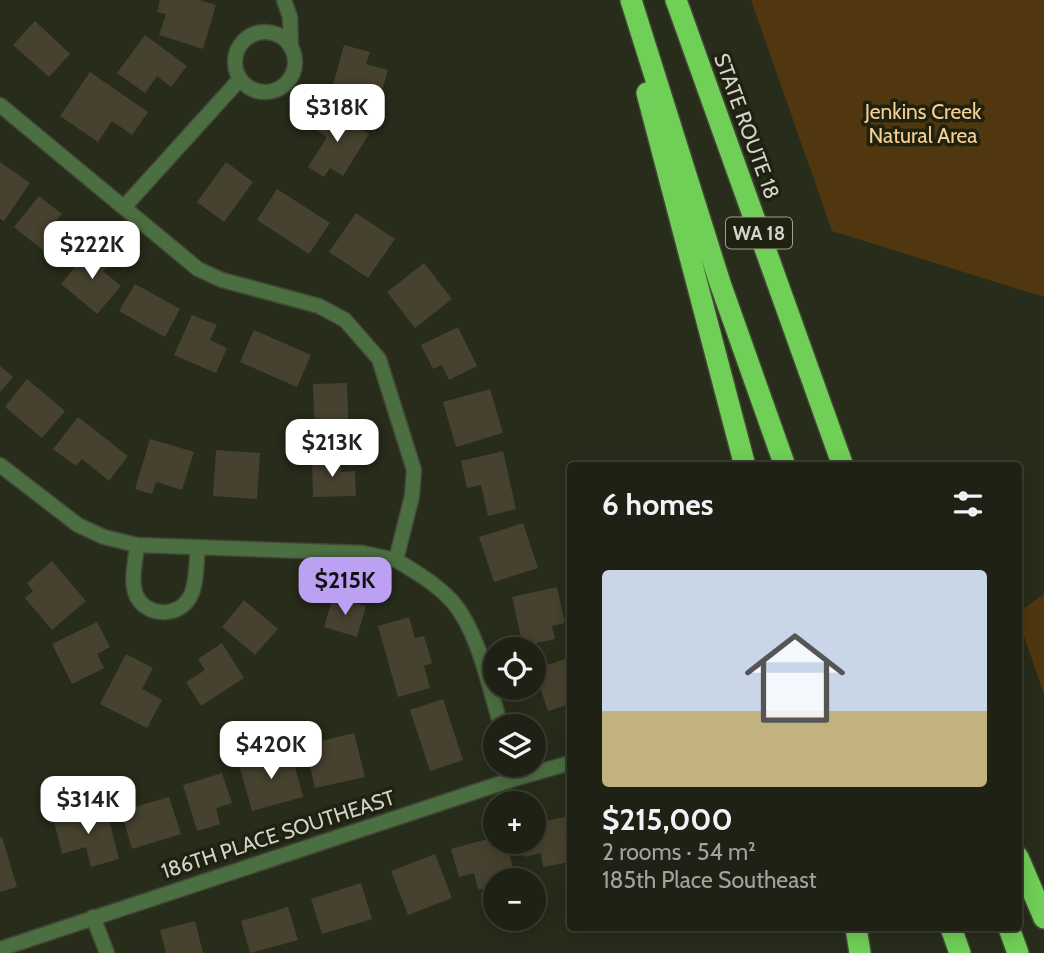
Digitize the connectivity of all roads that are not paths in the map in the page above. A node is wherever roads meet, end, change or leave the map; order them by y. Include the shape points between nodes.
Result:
1 (284, 0) edge
2 (622, 0) edge
3 (631, 0) edge
4 (676, 0) edge
5 (291, 48) junction
6 (240, 79) junction
7 (0, 105) edge
8 (125, 206) junction
9 (773, 272) junction
10 (744, 462) edge
11 (784, 462) edge
12 (842, 462) edge
13 (852, 462) edge
14 (0, 465) edge
15 (137, 545) junction
16 (198, 548) junction
17 (396, 560) junction
18 (497, 714) edge
19 (567, 763) edge
20 (546, 766) edge
21 (498, 777) edge
22 (1022, 866) edge
23 (93, 917) junction
24 (1044, 918) edge
25 (856, 931) edge
26 (952, 931) edge
27 (1010, 931) edge
28 (0, 948) edge
29 (107, 953) edge
30 (860, 953) edge
31 (960, 953) edge
32 (1018, 953) edge

1 - 5 street
2 - 10 highway
3 - 11 highway, WA 18 via 720,283
4 - 9 highway, STATE ROUTE 18 / WA 18
5 - 6 street via 295,68 276,90 256,91
5 - 6 street via 268,33 250,37 237,51
6 - 8 street
7 - 8 street
8 - 17 street via 198,269 222,280 319,306 345,320 370,346 379,359 414,470
9 - 12 highway, STATE ROUTE 18 / WA 18
9 - 13 highway
14 - 15 street via 78,525
15 - 16 street
15 - 16 street via 135,593 141,603 162,613 173,611 191,596
16 - 17 street via 363,553
17 - 18 street via 453,602 474,641
19 - 20 street, 186TH PLACE SOUTHEAST
21 - 23 street, 186TH PLACE SOUTHEAST
22 - 24 highway
23 - 28 street, 186TH PLACE SOUTHEAST
23 - 29 street
25 - 30 highway
26 - 31 highway
27 - 32 highway

